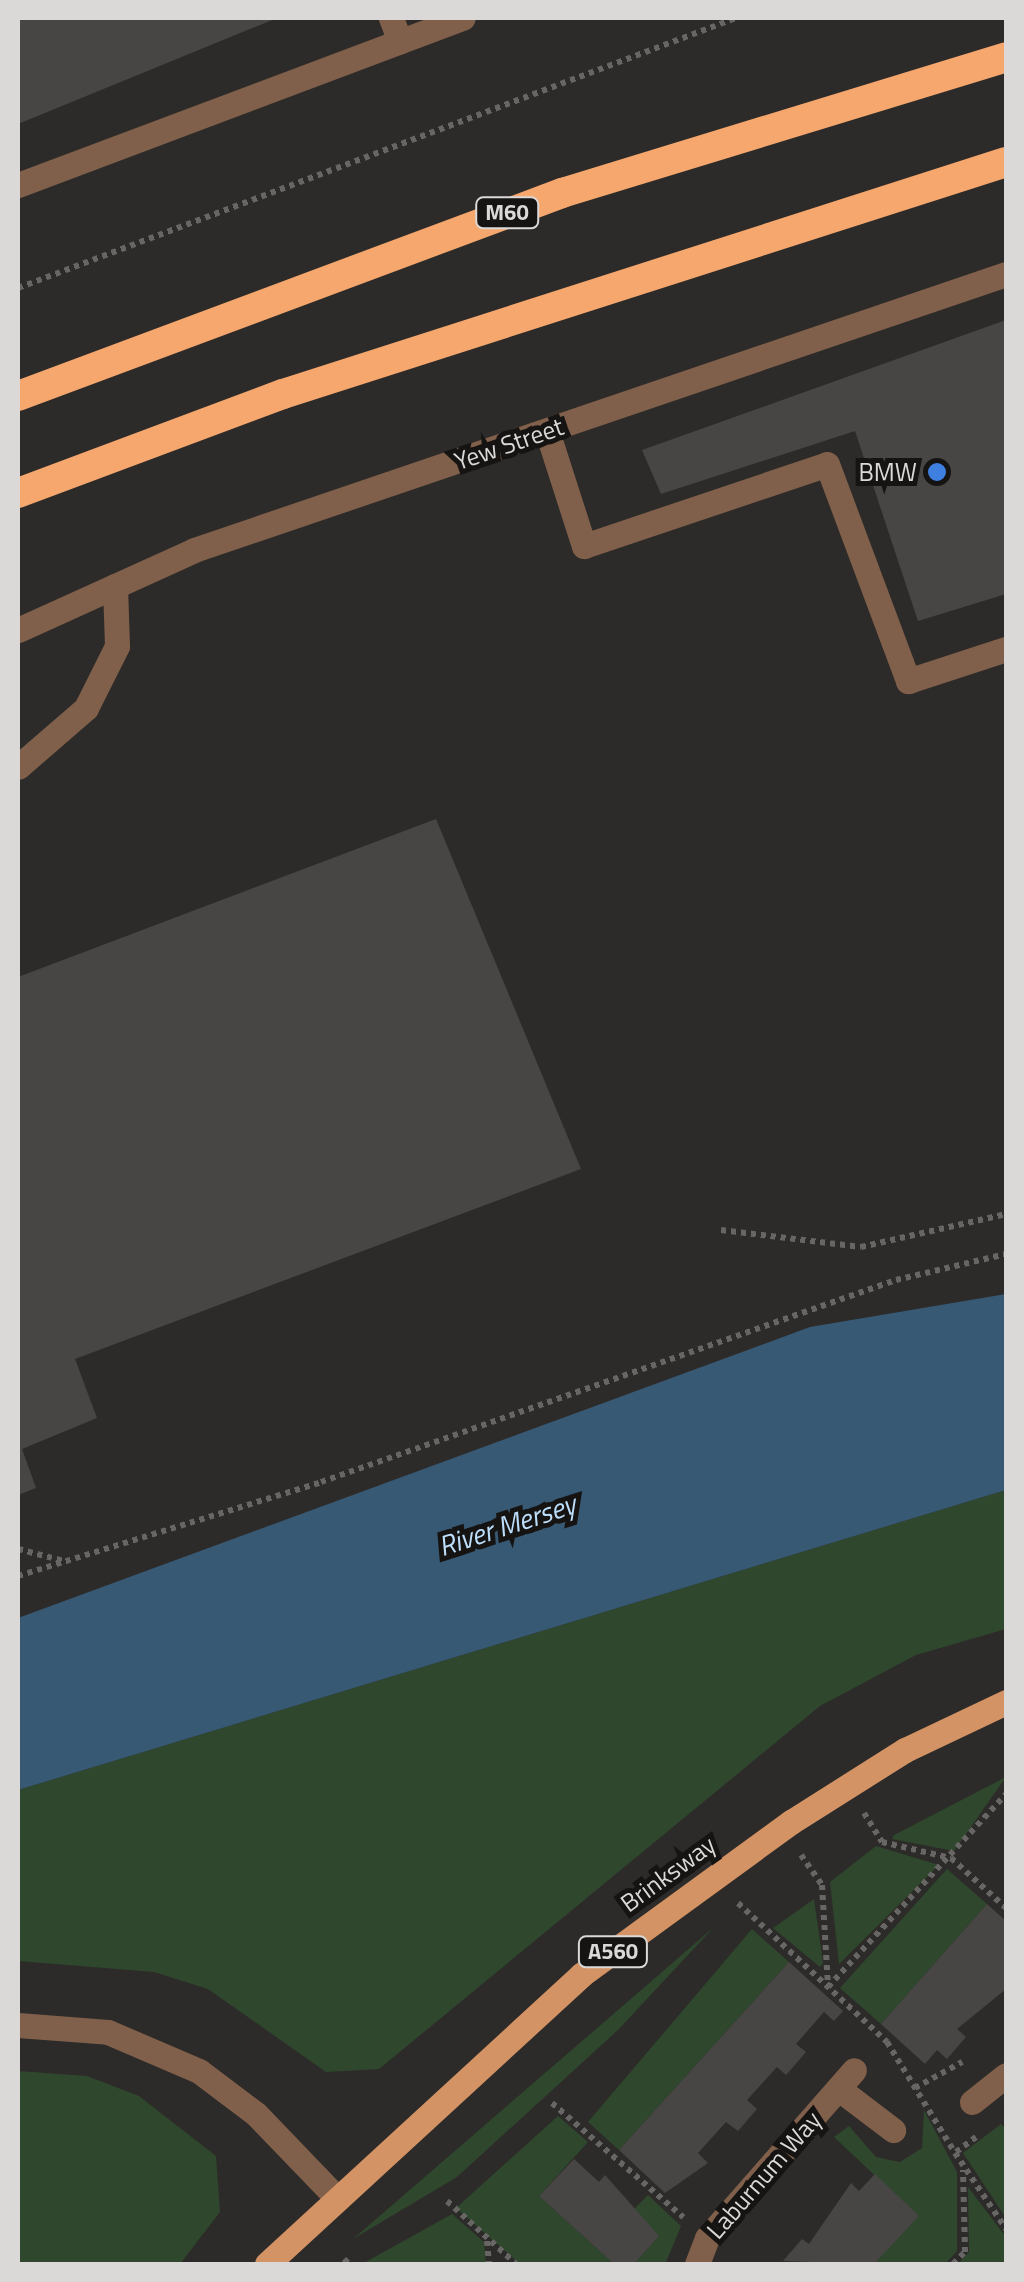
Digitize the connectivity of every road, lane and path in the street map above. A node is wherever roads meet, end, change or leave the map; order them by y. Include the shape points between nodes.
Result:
1 (463, 18) edge
2 (736, 18) edge
3 (396, 29) edge
4 (1006, 57) edge
5 (1006, 162) edge
6 (18, 185) edge
7 (1006, 274) edge
8 (18, 288) edge
9 (18, 396) edge
10 (547, 431) junction
11 (18, 493) edge
12 (115, 586) junction
13 (18, 630) edge
14 (1006, 649) edge
15 (18, 766) edge
16 (1006, 1214) edge
17 (721, 1230) dead end
18 (1006, 1254) edge
19 (18, 1549) edge
20 (65, 1562) junction
21 (18, 1576) edge
22 (1006, 1702) edge
23 (848, 1786) junction
24 (1006, 1794) edge
25 (783, 1828) junction
26 (951, 1858) junction
27 (712, 1877) junction
28 (1006, 1908) edge
29 (828, 1988) junction
30 (18, 2024) edge
31 (869, 2024) junction
32 (862, 2033) dead end
33 (989, 2089) edge
34 (552, 2103) dead end
35 (893, 2130) dead end
36 (955, 2153) junction
37 (963, 2168) junction
38 (335, 2196) junction
39 (446, 2201) dead end
40 (1006, 2229) edge
41 (706, 2238) junction
42 (487, 2239) junction
43 (267, 2264) edge
44 (490, 2264) edge
45 (516, 2264) edge
46 (697, 2264) edge
47 (954, 2264) edge

1 - 3 street
2 - 8 path
3 - 6 street
4 - 9 highway, M60 via 562,192
5 - 11 highway via 283,394
7 - 10 street, Yew Street
10 - 12 street, Yew Street
10 - 14 street via 584,546 827,464 908,681
12 - 13 street, Yew Street
12 - 15 street via 117,646 86,708
16 - 17 path via 861,1247
18 - 20 path via 896,1280
19 - 20 path
20 - 21 path
22 - 23 main road, Brinksway / A560
23 - 25 main road, Brinksway / A560
23 - 26 path via 882,1842
24 - 26 path
25 - 27 main road, Brinksway / A560
25 - 29 path via 822,1885
26 - 28 path
26 - 29 path
27 - 29 path
27 - 38 main road, Brinksway / A560 via 581,1976
29 - 31 path
30 - 38 street via 108,2032 198,2071 256,2114
31 - 32 path
31 - 36 path
33 - 36 path via 1004,2116
34 - 41 path
35 - 41 street, Laburnum Way via 847,2080
36 - 37 path
37 - 40 path
37 - 47 path via 965,2252
38 - 43 main road, Brinksway / A560
39 - 42 path
41 - 46 street, Laburnum Way
42 - 44 path
42 - 45 path

